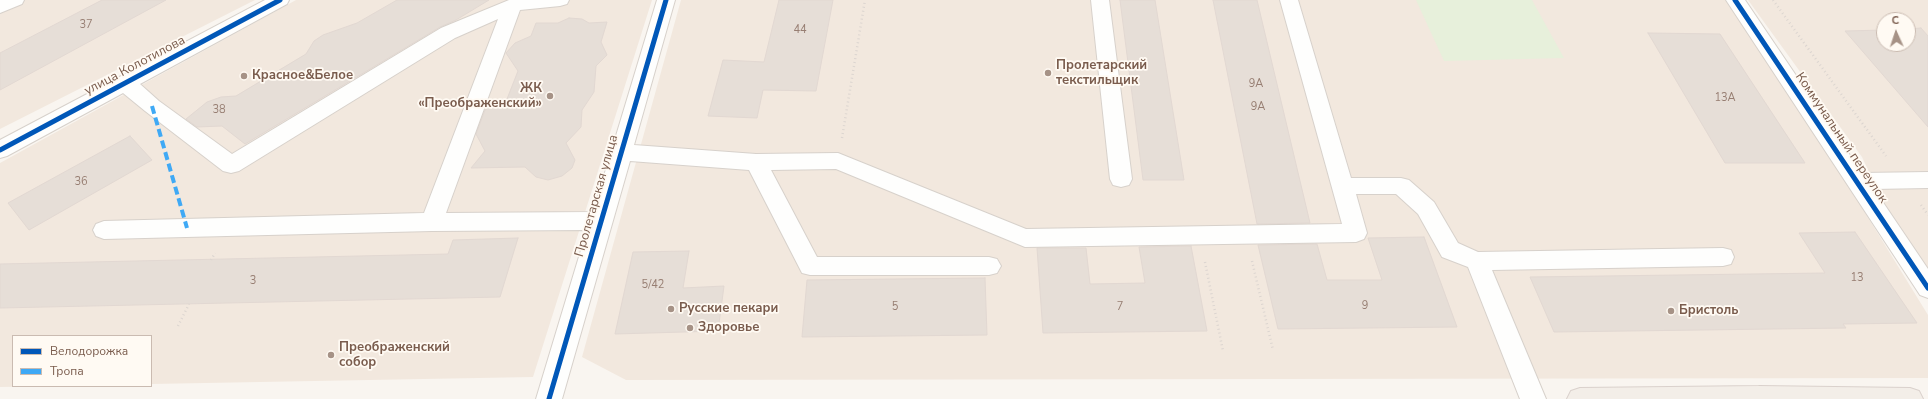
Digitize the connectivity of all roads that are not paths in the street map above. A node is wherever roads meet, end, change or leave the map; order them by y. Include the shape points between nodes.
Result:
1 (15, 0) edge
2 (280, 0) edge
3 (560, 0) edge
4 (666, 0) edge
5 (1100, 0) edge
6 (1289, 0) edge
7 (1735, 0) edge
8 (513, 4) junction
9 (0, 7) edge
10 (125, 84) junction
11 (0, 150) edge
12 (621, 152) junction
13 (756, 162) junction
14 (1121, 179) dead end
15 (1928, 180) edge
16 (1858, 181) junction
17 (1342, 186) junction
18 (601, 221) junction
19 (432, 222) junction
20 (104, 230) dead end
21 (1723, 257) dead end
22 (1477, 261) junction
23 (989, 266) dead end
24 (1928, 288) edge
25 (549, 399) edge
26 (1533, 399) edge
27 (1580, 399) edge
28 (1910, 399) edge

1 - 9 street
2 - 10 street, улица Колотилова
3 - 8 street
4 - 12 street, Пролетарская улица
5 - 14 street
6 - 17 street
7 - 16 street, Коммунальный переулок
8 - 10 street via 448,33 231,165
8 - 19 street
10 - 11 street, улица Колотилова
12 - 13 street
12 - 18 street, Пролетарская улица
13 - 17 street via 838,161 1025,238 1356,233
13 - 23 street via 810,266
15 - 16 street
16 - 24 street, Коммунальный переулок
17 - 22 street via 1401,186 1426,208 1450,250
18 - 19 street
18 - 25 street, Пролетарская улица
19 - 20 street
21 - 22 street
22 - 26 street
27 - 28 main road via 1759,396

